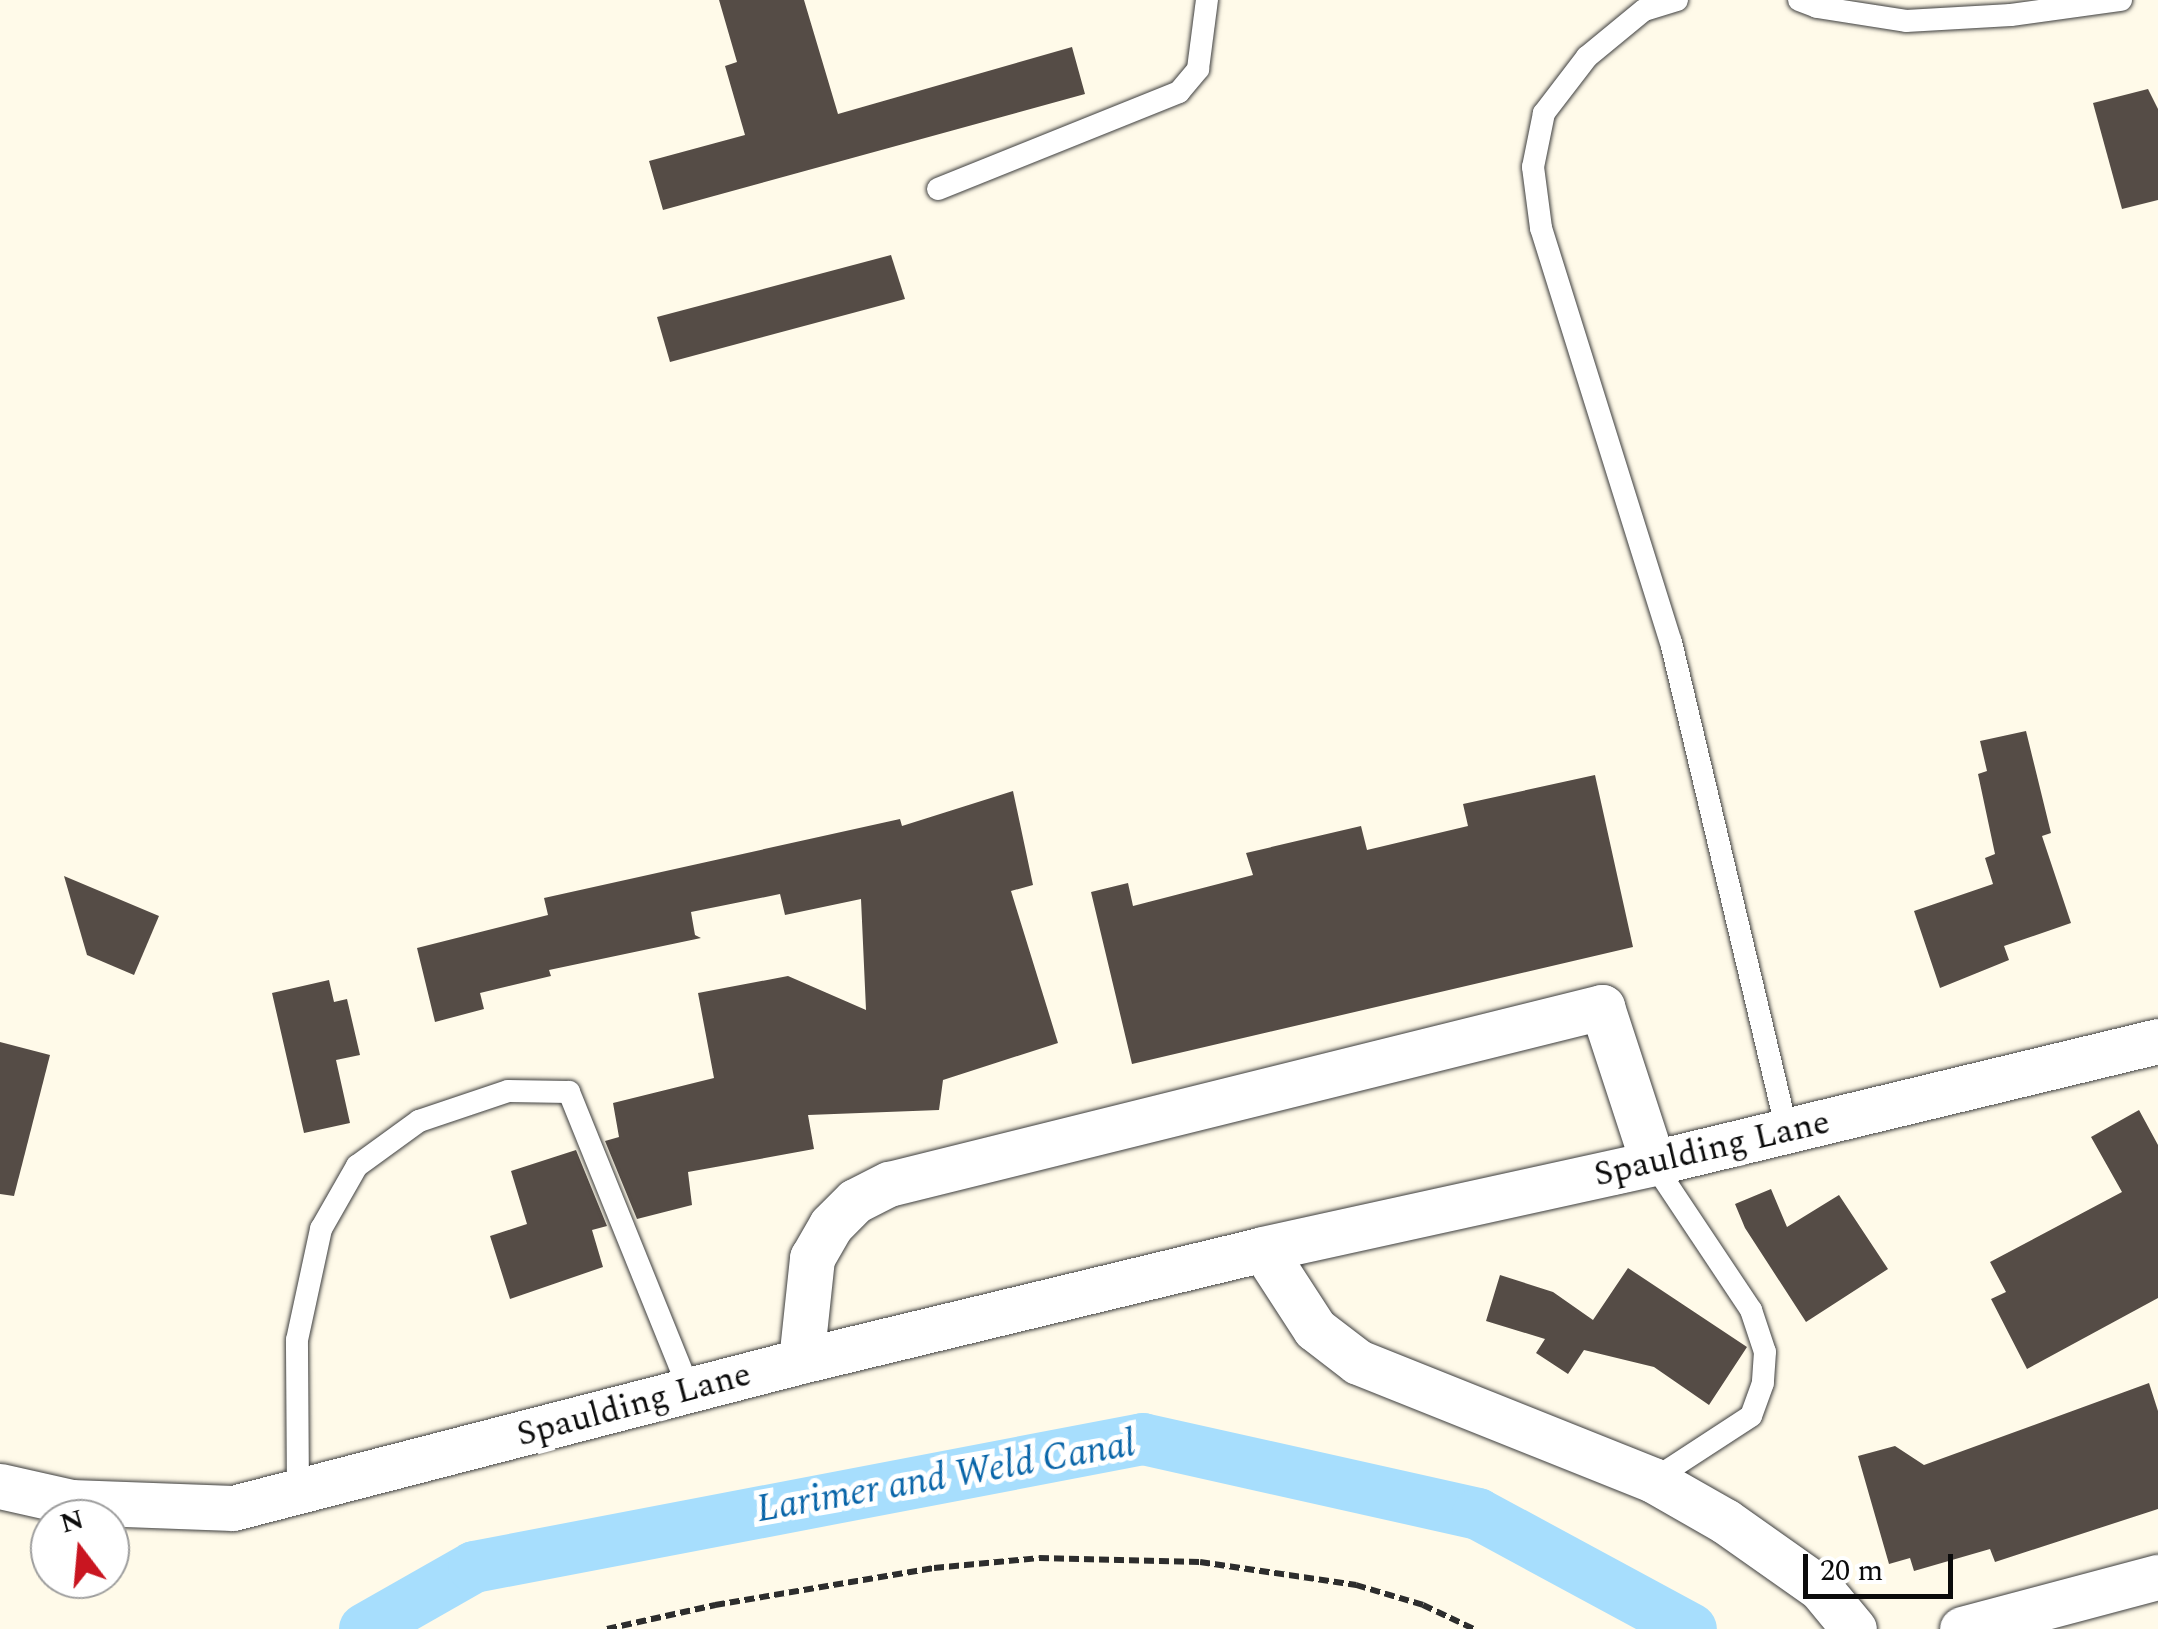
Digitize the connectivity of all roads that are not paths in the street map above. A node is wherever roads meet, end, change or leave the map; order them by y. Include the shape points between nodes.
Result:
1 (1207, 0) edge
2 (1677, 0) edge
3 (1800, 0) edge
4 (2122, 0) edge
5 (938, 189) dead end
6 (2158, 1041) edge
7 (1787, 1131) junction
8 (1653, 1164) junction
9 (1264, 1249) junction
10 (800, 1360) junction
11 (690, 1390) junction
12 (1653, 1480) junction
13 (0, 1486) edge
14 (298, 1492) junction
15 (2158, 1577) edge
16 (1854, 1629) edge
17 (1962, 1629) edge

1 - 5 lane via 1198,70 1179,92
2 - 7 lane via 1644,10 1586,57 1544,113 1533,167 1541,228 1671,642
3 - 4 lane via 1906,21
6 - 7 street, Spaulding Lane
7 - 8 street, Spaulding Lane
8 - 9 street, Spaulding Lane
8 - 10 street via 1602,1007 889,1184 855,1201 831,1224 812,1258
8 - 12 lane via 1750,1310 1765,1352 1752,1416
9 - 10 street, Spaulding Lane
9 - 12 street via 1314,1329 1358,1362
10 - 11 street, Spaulding Lane
11 - 14 street, Spaulding Lane
11 - 14 lane via 569,1092 508,1091 419,1121 357,1166 321,1229 297,1340
12 - 16 street via 1820,1588
13 - 14 street, Spaulding Lane via 71,1502 234,1508
15 - 17 street

